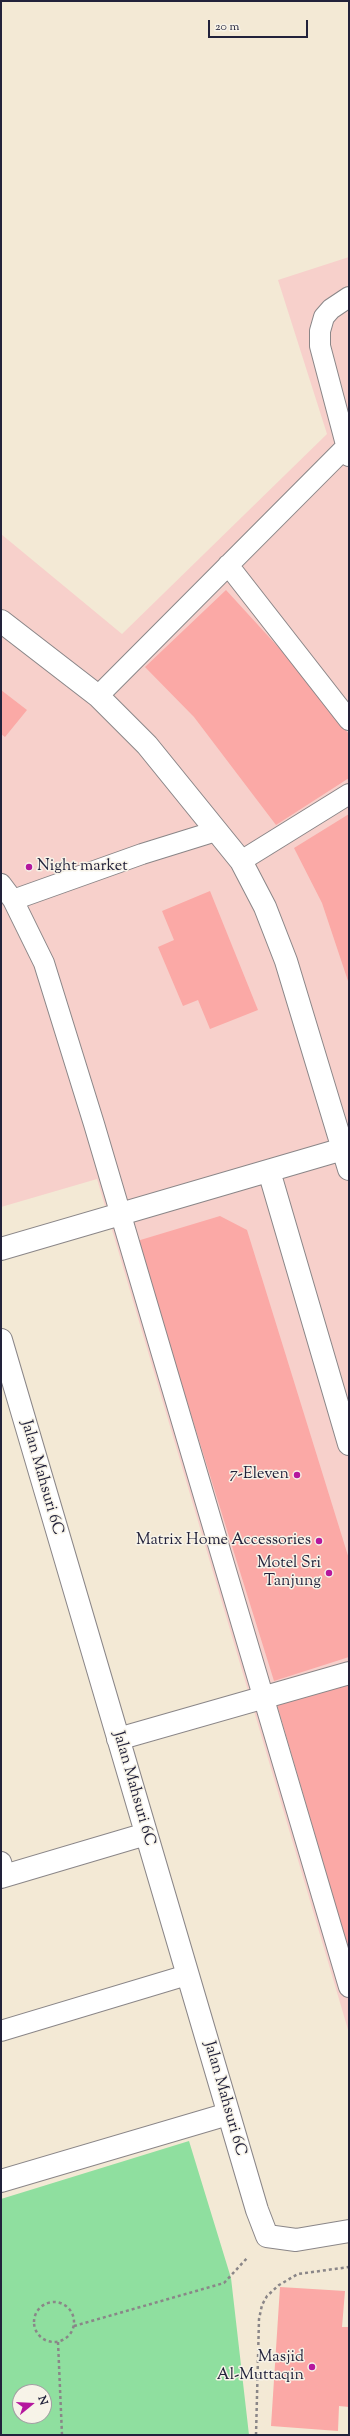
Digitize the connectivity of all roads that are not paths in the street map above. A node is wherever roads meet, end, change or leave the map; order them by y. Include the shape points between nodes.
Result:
1 (349, 297) edge
2 (348, 451) edge
3 (228, 565) junction
4 (1, 622) edge
5 (98, 696) junction
6 (349, 720) edge
7 (349, 794) edge
8 (216, 831) junction
9 (241, 861) junction
10 (1, 884) edge
11 (13, 900) junction
12 (346, 1159) edge
13 (269, 1171) junction
14 (119, 1214) junction
15 (1, 1249) edge
16 (1, 1340) edge
17 (349, 1444) edge
18 (349, 1673) edge
19 (263, 1696) junction
20 (118, 1739) junction
21 (146, 1834) junction
22 (2, 1871) edge
23 (187, 1975) junction
24 (349, 1987) edge
25 (1, 2031) edge
26 (228, 2114) junction
27 (1, 2181) edge
28 (349, 2231) edge

1 - 2 lane via 324,317 320,338
2 - 3 lane
3 - 5 lane
3 - 6 lane
4 - 5 street
5 - 8 street via 147,745
7 - 9 lane
8 - 9 street
8 - 11 lane via 142,854
9 - 12 street via 265,907 286,961
10 - 11 lane
11 - 14 lane via 44,963
12 - 13 street
13 - 14 street
13 - 17 street
14 - 15 street
14 - 19 lane
16 - 20 street, Jalan Mahsuri 6C
18 - 19 street
19 - 20 street
19 - 24 lane
20 - 21 street, Jalan Mahsuri 6C
21 - 22 street
21 - 23 street, Jalan Mahsuri 6C
23 - 25 lane
23 - 26 street, Jalan Mahsuri 6C
26 - 27 street
26 - 28 street, Jalan Mahsuri 6C via 267,2236 296,2240

